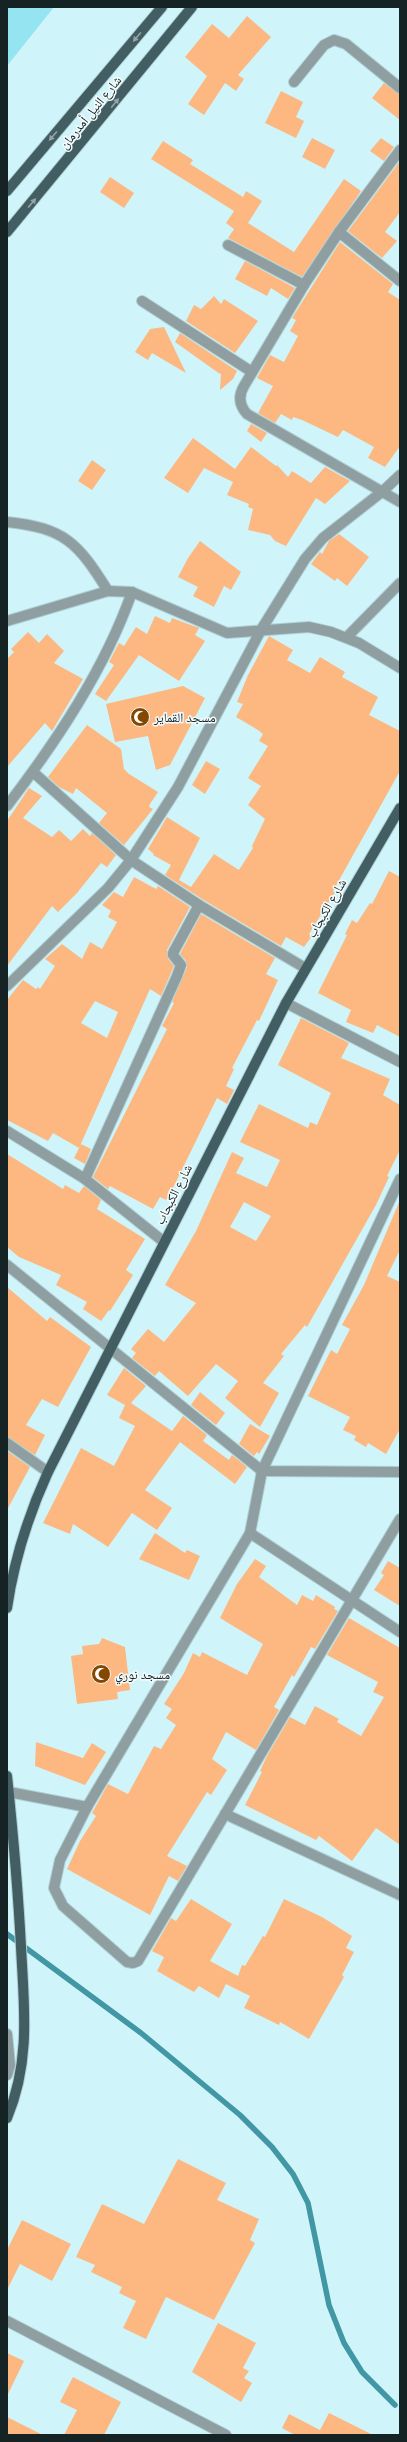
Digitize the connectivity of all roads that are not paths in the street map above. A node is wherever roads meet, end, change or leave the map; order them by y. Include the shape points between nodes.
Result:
1 (162, 7) edge
2 (192, 7) edge
3 (294, 82) dead end
4 (400, 88) edge
5 (400, 150) edge
6 (7, 190) edge
7 (7, 232) edge
8 (339, 232) junction
9 (228, 245) dead end
10 (400, 281) edge
11 (304, 285) junction
12 (142, 301) dead end
13 (252, 372) junction
14 (400, 475) edge
15 (383, 491) junction
16 (400, 502) edge
17 (7, 522) edge
18 (400, 583) edge
19 (108, 591) junction
20 (132, 592) junction
21 (7, 621) edge
22 (261, 630) junction
23 (347, 637) junction
24 (400, 668) edge
25 (33, 772) junction
26 (7, 806) edge
27 (400, 808) edge
28 (131, 860) junction
29 (199, 905) junction
30 (306, 968) junction
31 (7, 986) edge
32 (286, 1003) junction
33 (400, 1062) edge
34 (7, 1131) edge
35 (85, 1179) junction
36 (400, 1179) edge
37 (164, 1242) junction
38 (7, 1265) edge
39 (110, 1349) junction
40 (7, 1443) edge
41 (262, 1471) junction
42 (48, 1472) junction
43 (400, 1472) edge
44 (400, 1519) edge
45 (250, 1533) junction
46 (352, 1600) junction
47 (7, 1608) edge
48 (400, 1632) edge
49 (7, 1776) edge
50 (9, 1792) junction
51 (87, 1807) junction
52 (225, 1814) junction
53 (400, 1895) edge
54 (7, 2034) edge
55 (7, 2075) edge
56 (7, 2118) edge
57 (7, 2321) edge
58 (226, 2435) edge

1 -> 6 main road
7 -> 2 main road, شارع النيل أمدرمان
3 - 4 street via 324,45 334,40 346,44
5 - 8 street
8 - 10 street
8 - 11 street
9 - 11 street
11 - 13 street
12 - 13 street
13 - 15 street via 240,397 240,404 247,414
14 - 15 street
15 - 16 street
15 - 22 street via 313,549 294,574
17 - 19 street via 50,529 65,537 90,563
18 - 23 street
19 - 20 street
19 - 21 street
20 - 22 street via 227,633
20 - 25 street via 100,665
22 - 23 street via 309,627
22 - 28 street via 178,787
23 - 24 street
25 - 26 street
25 - 28 street
27 - 30 main road, شارع الكبجاب
28 - 29 street
28 - 31 street via 108,888
29 - 30 street
29 - 35 street via 173,953 181,965 177,976
30 - 32 main road, شارع الكبجاب
32 - 33 street
32 - 37 main road, شارع الكبجاب
34 - 35 street
35 - 37 street
36 - 41 street
37 - 39 main road, شارع الكبجاب
38 - 39 street
39 - 41 street
39 - 42 main road, شارع الكبجاب
40 - 42 street
41 - 43 street
41 - 45 street
42 - 47 main road, شارع الكبجاب via 30,1512 11,1577
44 - 46 street
45 - 46 street
45 - 51 street
46 - 48 street
46 - 52 street
49 - 50 main road
50 - 51 street
50 - 56 main road via 26,2035 18,2086
51 - 52 street via 60,1860 54,1888 63,1906 127,1962 133,1963 138,1960
52 - 53 street
54 - 55 street via 10,2065
57 - 58 street

